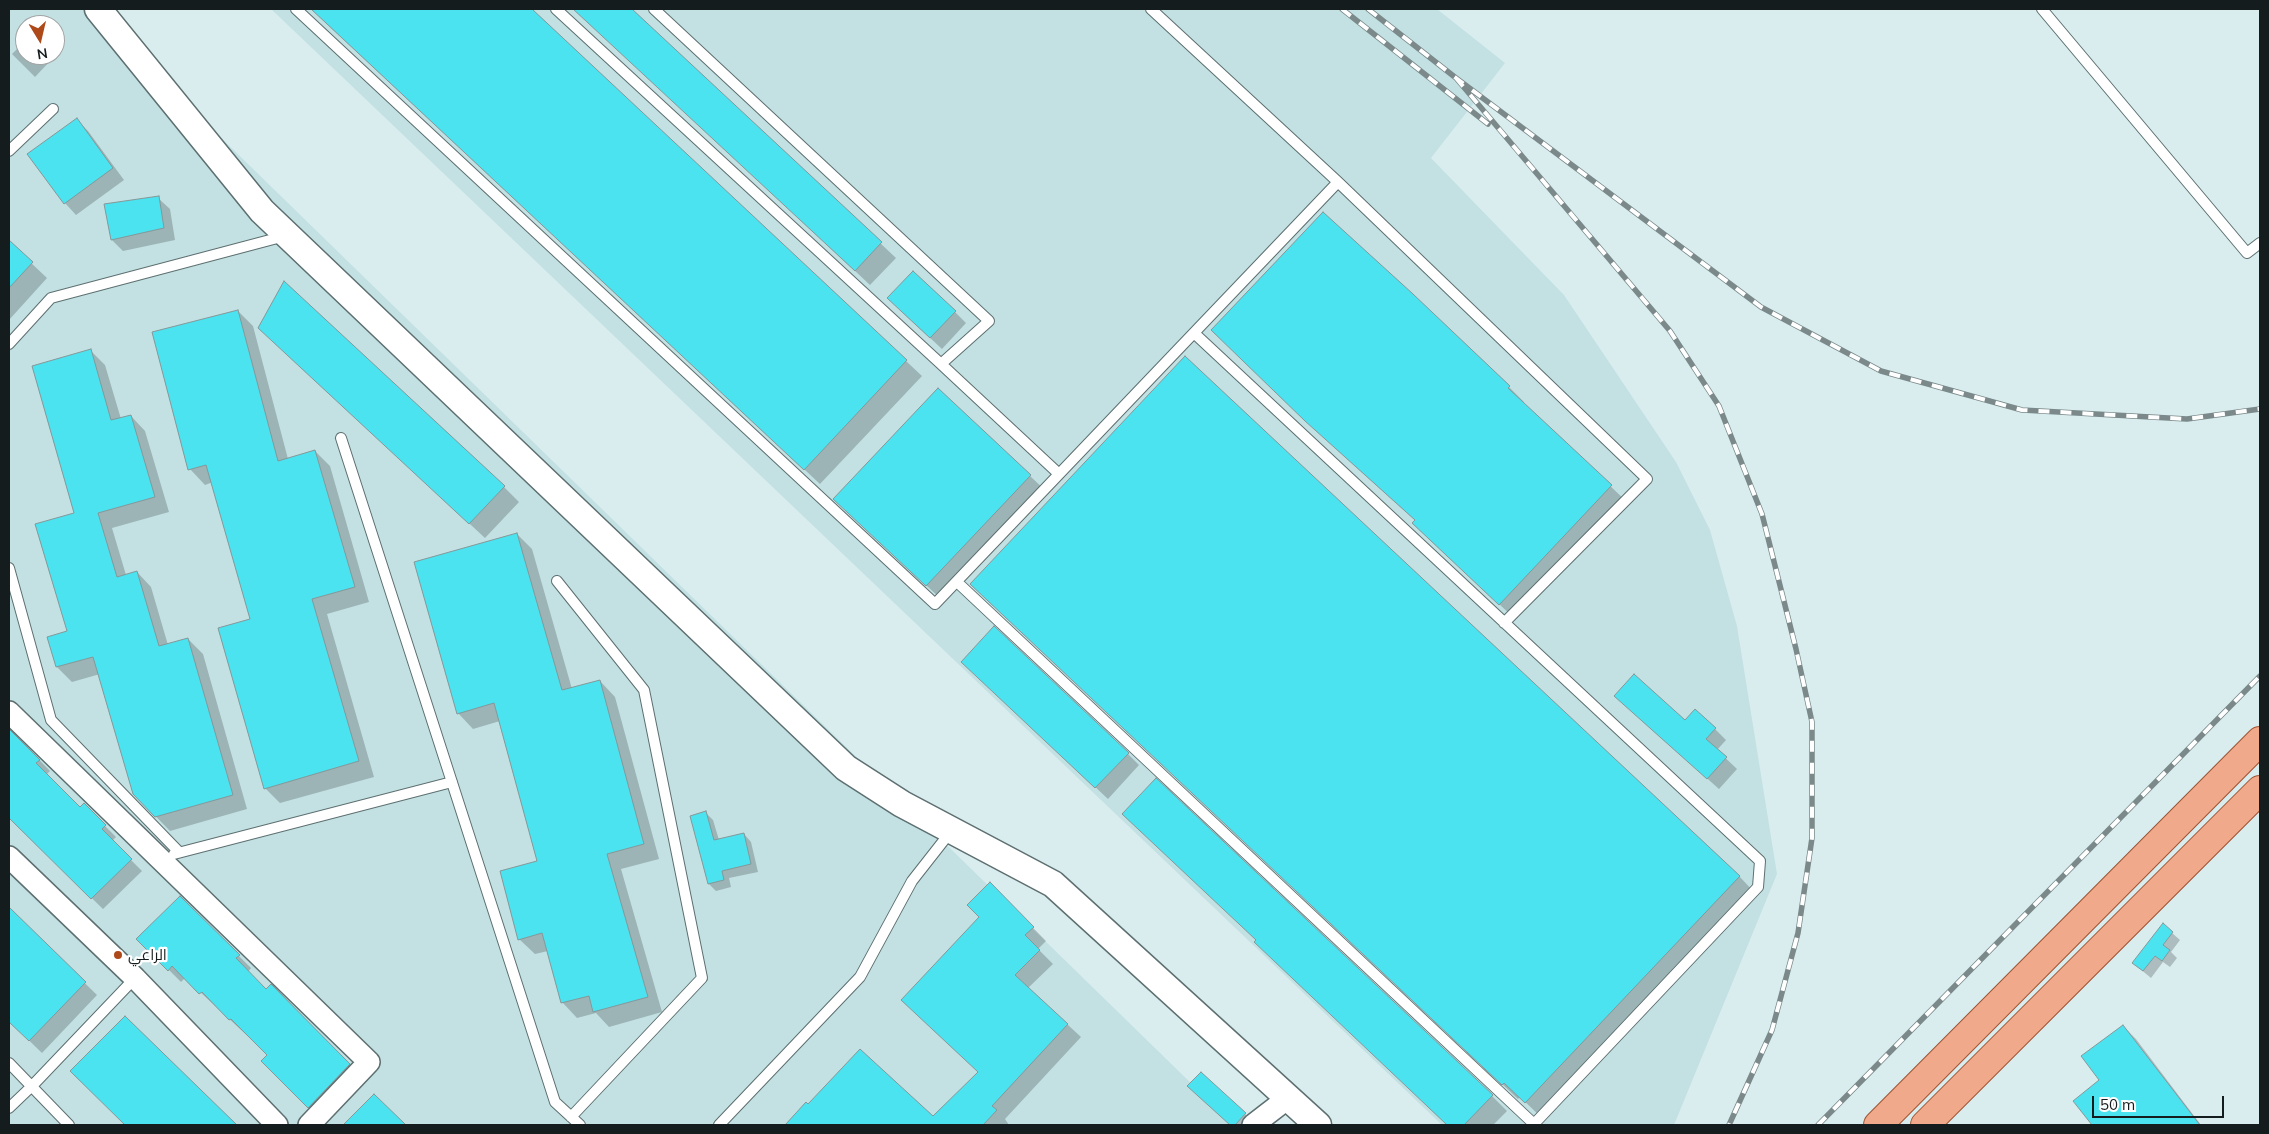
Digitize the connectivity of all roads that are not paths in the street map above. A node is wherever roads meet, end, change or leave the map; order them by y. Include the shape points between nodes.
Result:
1 (98, 9) edge
2 (296, 9) edge
3 (556, 9) edge
4 (654, 9) edge
5 (1150, 9) edge
6 (2042, 9) edge
7 (53, 109) dead end
8 (9, 151) edge
9 (1338, 182) junction
10 (287, 235) junction
11 (2260, 243) edge
12 (1194, 333) junction
13 (9, 344) edge
14 (941, 364) junction
15 (341, 438) dead end
16 (1059, 474) junction
17 (9, 568) edge
18 (557, 580) dead end
19 (957, 582) junction
20 (1504, 623) junction
21 (9, 712) edge
22 (2260, 741) edge
23 (452, 782) junction
24 (2260, 790) edge
25 (952, 829) junction
26 (179, 852) junction
27 (9, 857) edge
28 (158, 858) junction
29 (135, 978) junction
30 (9, 1063) edge
31 (32, 1086) junction
32 (1288, 1098) junction
33 (9, 1108) edge
34 (571, 1117) junction
35 (69, 1125) edge
36 (277, 1125) edge
37 (309, 1125) edge
38 (580, 1125) edge
39 (719, 1125) edge
40 (1253, 1125) edge
41 (1318, 1125) edge
42 (1878, 1125) edge
43 (1925, 1125) edge

1 - 10 street via 262,211
2 - 19 lane via 935,604
3 - 14 lane
4 - 14 lane via 989,321
5 - 9 lane
6 - 11 lane via 2247,254
7 - 8 lane
9 - 12 lane
9 - 20 lane via 1647,479
10 - 13 lane via 51,298
10 - 25 street via 846,768 902,804
12 - 16 lane
12 - 20 lane
14 - 16 lane
15 - 23 lane
16 - 19 lane
17 - 26 lane via 51,720
18 - 34 lane via 644,690 702,978
19 - 20 lane via 1534,1124 1758,887 1760,861
21 - 28 street
22 - 42 main road
23 - 26 lane
23 - 34 lane via 555,1102
24 - 43 main road
25 - 32 street via 1053,884
25 - 39 lane via 912,881 860,978
26 - 28 lane
27 - 29 street
28 - 37 street via 369,1062
29 - 31 lane
29 - 36 street
30 - 31 lane
31 - 33 lane
31 - 35 lane
32 - 40 street
32 - 41 street
34 - 38 lane

